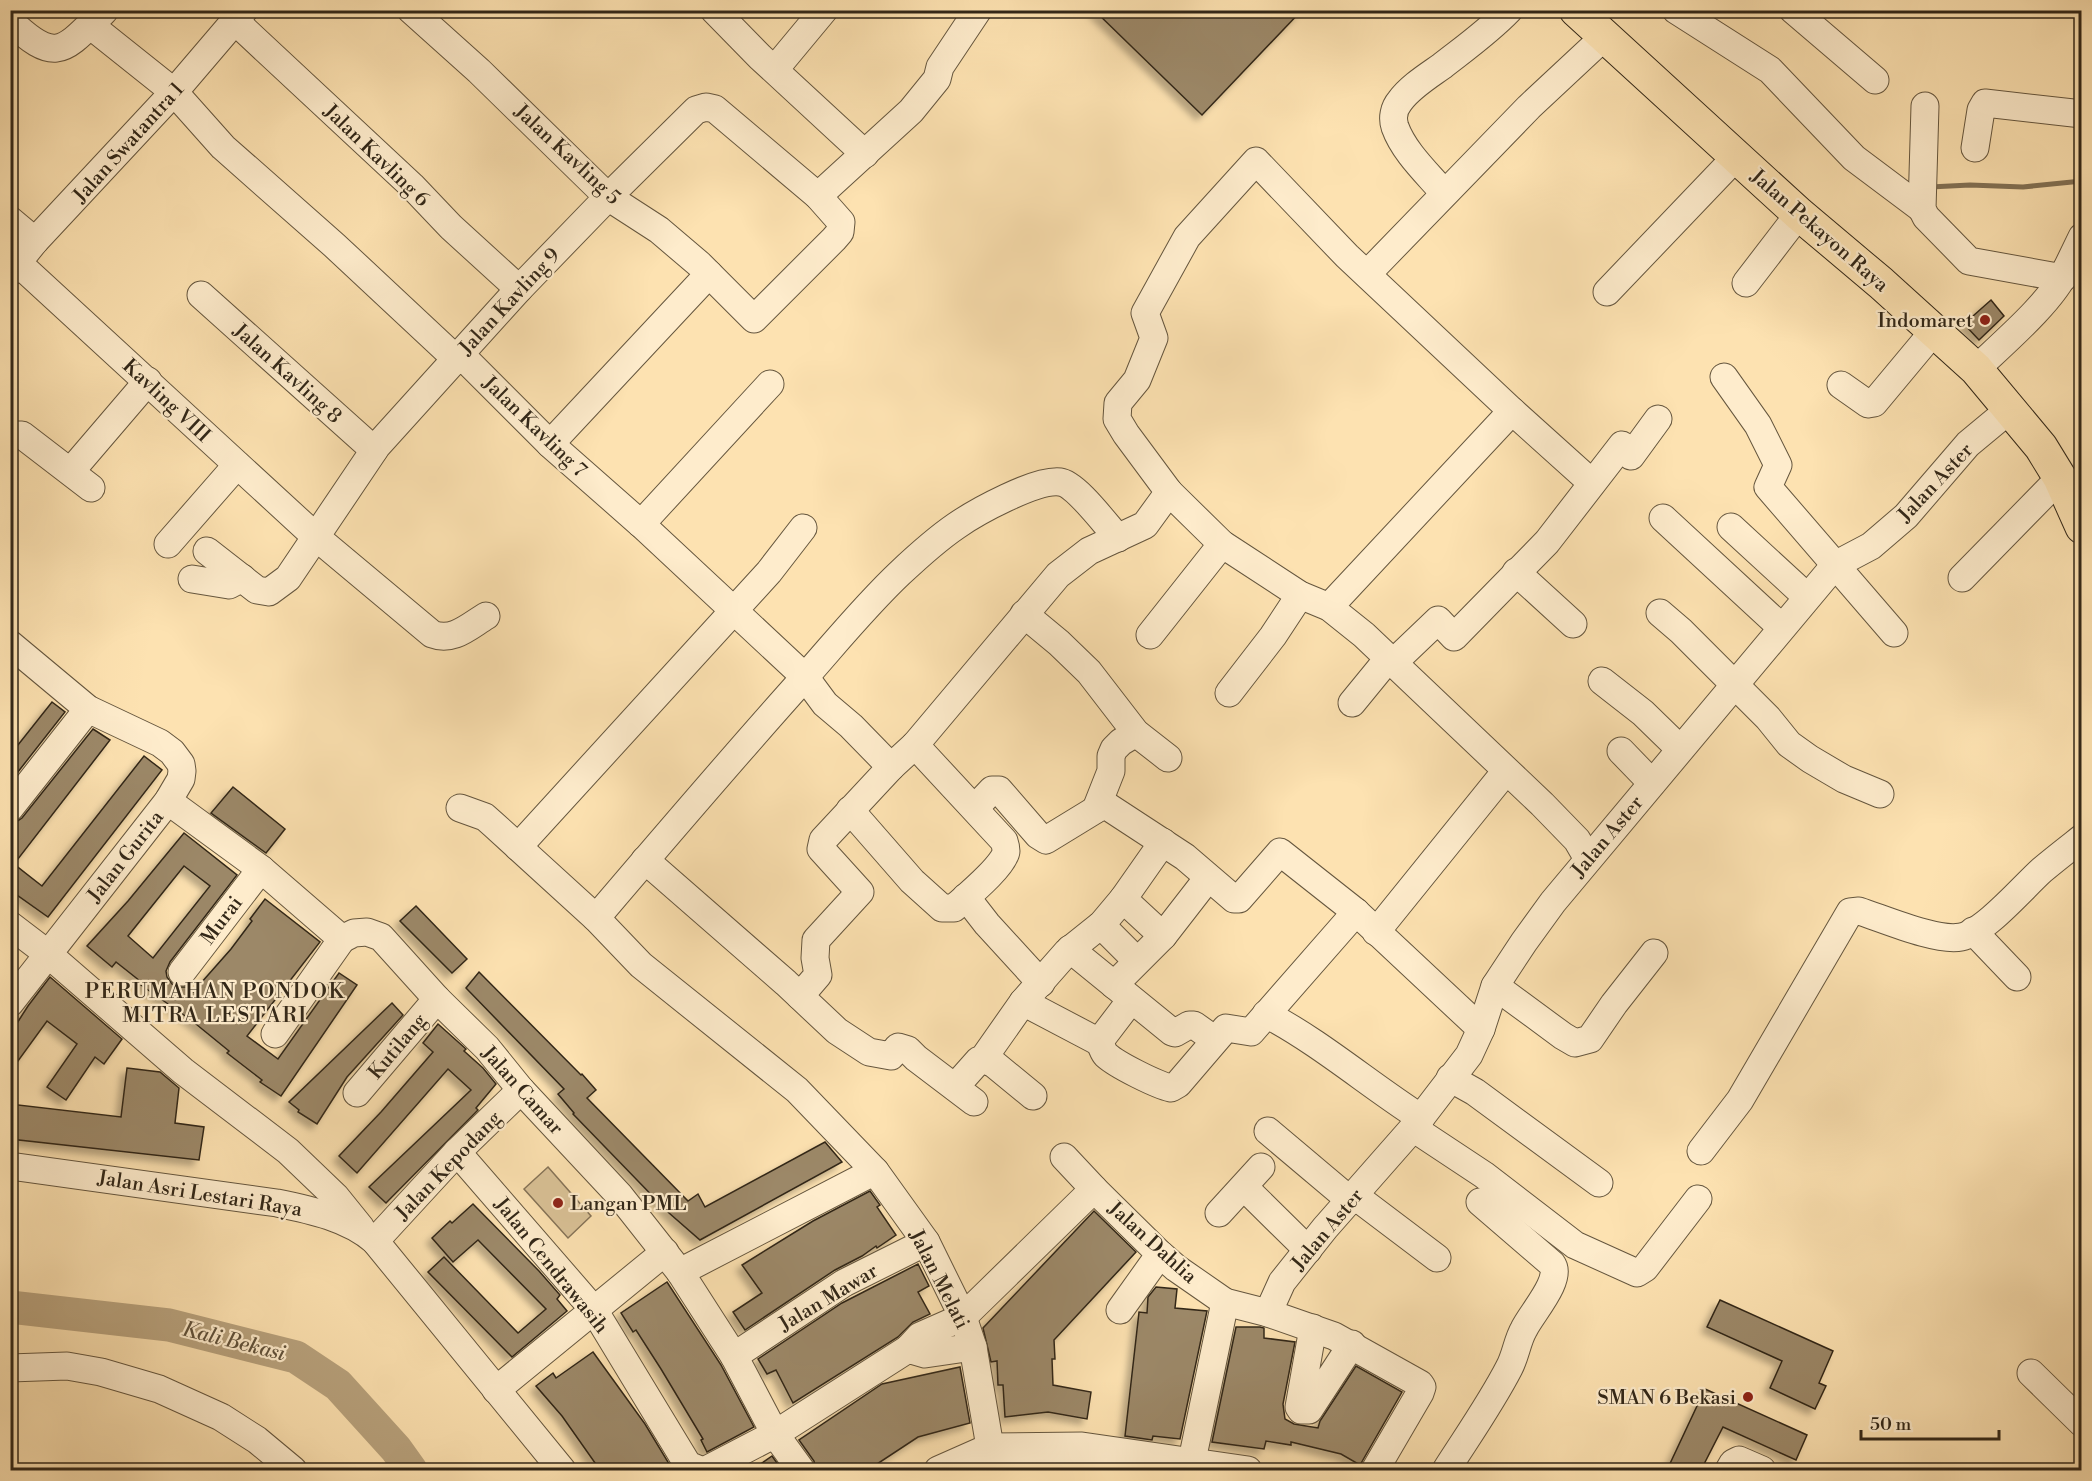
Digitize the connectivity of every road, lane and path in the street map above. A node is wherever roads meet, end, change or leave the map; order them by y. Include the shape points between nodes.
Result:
1 (411, 10) edge
2 (714, 10) edge
3 (824, 10) edge
4 (978, 10) edge
5 (1509, 10) edge
6 (1576, 10) edge
7 (1676, 10) edge
8 (1793, 10) edge
9 (239, 16) edge
10 (97, 18) edge
11 (10, 21) edge
12 (1604, 36) junction
13 (775, 69) junction
14 (1875, 80) dead end
15 (174, 92) junction
16 (1925, 106) dead end
17 (2082, 114) edge
18 (1975, 148) dead end
19 (865, 154) junction
20 (1736, 157) junction
21 (1444, 193) junction
22 (819, 196) junction
23 (608, 197) junction
24 (1922, 208) junction
25 (1799, 214) junction
26 (10, 220) edge
27 (2082, 237) edge
28 (35, 242) junction
29 (14, 268) edge
30 (2070, 273) edge
31 (709, 274) junction
32 (1367, 274) junction
33 (1746, 283) dead end
34 (519, 290) junction
35 (1607, 292) dead end
36 (201, 295) dead end
37 (754, 319) joint
38 (1934, 331) junction
39 (455, 358) junction
40 (1976, 369) junction
41 (1724, 377) dead end
42 (148, 381) junction
43 (770, 384) dead end
44 (1841, 385) dead end
45 (2009, 410) junction
46 (1512, 411) junction
47 (1658, 419) dead end
48 (10, 435) edge
49 (550, 444) junction
50 (374, 450) junction
51 (237, 465) junction
52 (1592, 483) junction
53 (2070, 488) edge
54 (1169, 492) junction
55 (1663, 518) dead end
56 (641, 525) junction
57 (1731, 527) dead end
58 (2082, 527) edge
59 (803, 528) dead end
60 (315, 537) junction
61 (1118, 538) junction
62 (168, 544) dead end
63 (1222, 544) junction
64 (207, 551) dead end
65 (1835, 565) junction
66 (1516, 572) junction
67 (242, 578) junction
68 (1962, 578) dead end
69 (192, 579) dead end
70 (1300, 595) junction
71 (1807, 597) junction
72 (1329, 608) junction
73 (733, 611) junction
74 (1660, 613) dead end
75 (1024, 614) junction
76 (486, 616) dead end
77 (1573, 624) dead end
78 (1781, 627) junction
79 (1894, 633) dead end
80 (1150, 635) dead end
81 (10, 644) edge
82 (1391, 661) junction
83 (805, 677) junction
84 (1602, 681) dead end
85 (1733, 684) junction
86 (1229, 693) dead end
87 (1352, 703) dead end
88 (88, 709) junction
89 (1136, 733) junction
90 (915, 745) junction
91 (1680, 749) junction
92 (1621, 751) dead end
93 (1168, 758) dead end
94 (891, 767) junction
95 (1506, 771) junction
96 (1652, 783) junction
97 (1880, 794) dead end
98 (168, 801) junction
99 (10, 808) edge
100 (460, 808) dead end
101 (975, 808) junction
102 (1096, 809) junction
103 (850, 810) junction
104 (2082, 838) edge
105 (1163, 842) junction
106 (518, 847) junction
107 (1588, 859) junction
108 (645, 860) junction
109 (261, 869) junction
110 (1208, 878) junction
111 (966, 897) junction
112 (1123, 899) junction
113 (1356, 912) junction
114 (596, 918) junction
115 (10, 925) edge
116 (1101, 925) junction
117 (1973, 931) junction
118 (1376, 932) junction
119 (1163, 936) junction
120 (342, 939) junction
121 (1070, 949) junction
122 (48, 954) junction
123 (1654, 954) dead end
124 (1137, 961) junction
125 (182, 972) dead end
126 (2017, 977) dead end
127 (1495, 986) junction
128 (1032, 992) junction
129 (1122, 992) junction
130 (800, 996) junction
131 (437, 999) junction
132 (10, 1003) edge
133 (1266, 1014) junction
134 (1481, 1029) junction
135 (275, 1034) dead end
136 (1215, 1040) junction
137 (1099, 1042) junction
138 (983, 1059) junction
139 (1450, 1078) junction
140 (522, 1090) junction
141 (357, 1093) dead end
142 (1033, 1096) dead end
143 (1417, 1123) junction
144 (1268, 1131) dead end
145 (1701, 1151) dead end
146 (457, 1152) junction
147 (1064, 1157) dead end
148 (10, 1166) edge
149 (875, 1171) junction
150 (1599, 1183) dead end
151 (1094, 1189) junction
152 (1353, 1198) junction
153 (1698, 1199) dead end
154 (1480, 1202) dead end
155 (1219, 1213) dead end
156 (369, 1236) junction
157 (926, 1242) junction
158 (1308, 1250) junction
159 (1160, 1254) junction
160 (1437, 1258) dead end
161 (672, 1262) junction
162 (1225, 1302) junction
163 (594, 1310) junction
164 (1120, 1310) dead end
165 (1268, 1313) junction
166 (963, 1317) junction
167 (1313, 1328) junction
168 (1352, 1344) junction
169 (973, 1347) junction
170 (908, 1348) junction
171 (734, 1356) junction
172 (10, 1368) edge
173 (2031, 1373) dead end
174 (496, 1390) junction
175 (2082, 1423) edge
176 (775, 1434) junction
177 (995, 1463) edge
178 (1191, 1466) edge
179 (293, 1470) edge
180 (562, 1470) edge
181 (700, 1470) edge
182 (706, 1470) edge
183 (801, 1470) edge
184 (938, 1470) edge
185 (1100, 1470) edge
186 (1248, 1470) edge
187 (1375, 1470) edge
188 (1446, 1470) edge
189 (1729, 1470) edge
190 (1762, 1470) edge

1 - 23 street, Jalan Kavling 5
2 - 13 street
3 - 13 street
4 - 19 street via 940,67 938,79
5 - 21 street via 1492,28 1424,79 1395,109 1395,126 1405,147
6 - 12 main road, Jalan Pekayon Raya
7 - 24 street via 1770,70 1854,158
8 - 14 street
9 - 15 street, Jalan Swatantra 1
9 - 34 street, Jalan Kavling 6
10 - 11 street via 65,46 54,49 39,45
10 - 15 street, Jalan Kavling 7
12 - 20 main road, Jalan Pekayon Raya
12 - 21 street
13 - 19 street
15 - 28 street, Jalan Swatantra 1
15 - 39 street, Jalan Kavling 7 via 223,147
16 - 24 street
17 - 18 street via 1985,103
19 - 22 street
20 - 25 main road, Jalan Pekayon Raya
20 - 35 street
21 - 32 street
22 - 23 street, Jalan Kavling 9 via 715,109 706,107 696,111
22 - 37 street, Jalan Kavling 9 via 842,222 842,228
23 - 31 street, Jalan Kavling 5 via 659,230
23 - 34 street, Jalan Kavling 9
24 - 30 street via 1969,261
25 - 33 street
25 - 38 main road, Jalan Pekayon Raya
26 - 28 street
27 - 30 street
28 - 29 street, Jalan Swatantra 1
29 - 42 street, Kavling VIII
30 - 40 street
31 - 37 street, Jalan Kavling 5
31 - 49 street
32 - 46 street
32 - 54 street via 1256,161 1187,237 1145,313 1154,338 1137,380 1118,403 1117,419
34 - 39 street, Jalan Kavling 9
36 - 50 street, Jalan Kavling 8
38 - 40 main road, Jalan Pekayon Raya
38 - 44 street via 1874,403 1868,404
39 - 49 street, Jalan Kavling 7 via 468,362
39 - 50 street, Jalan Kavling 9
40 - 45 main road, Jalan Pekayon Raya
41 - 65 street via 1758,425 1778,465 1768,487
42 - 48 street via 81,479 22,435
42 - 51 street, Kavling VIII
43 - 56 street
45 - 53 main road, Jalan Pekayon Raya
45 - 65 street, Jalan Aster via 1968,444 1906,516 1871,546
46 - 52 street
46 - 72 street
47 - 52 street via 1631,456 1622,445
49 - 56 street, Jalan Kavling 7
50 - 60 street, Jalan Kavling 9
51 - 60 street, Kavling VIII
51 - 62 street
52 - 66 street via 1547,542
53 - 58 main road, Jalan Pekayon Raya
53 - 68 street
54 - 61 street via 1145,525
54 - 63 street
55 - 78 street
56 - 73 street, Jalan Kavling 7
57 - 71 street
59 - 73 street
60 - 67 street, Jalan Kavling 9 via 288,578 269,592 257,590
60 - 76 street, Kavling VIII via 432,634 450,637
61 - 75 street via 1089,551 1058,575
61 - 83 street via 1063,482 1041,484 1009,497 956,526 900,573
63 - 70 street
63 - 80 street
64 - 67 street, Jalan Kavling 9
65 - 71 street, Jalan Aster
65 - 79 street
66 - 77 street
66 - 82 street via 1454,637 1438,620
67 - 69 street via 230,585
70 - 72 street
70 - 86 street
71 - 78 street, Jalan Aster
72 - 82 street
73 - 83 street, Jalan Kavling 7
73 - 106 street
74 - 85 street
75 - 89 street via 1089,672
75 - 90 street
78 - 85 street, Jalan Aster
81 - 88 street
82 - 87 street
82 - 95 street
83 - 94 street, Jalan Kavling 7 via 825,704
83 - 108 street
84 - 91 street
85 - 91 street, Jalan Aster
85 - 97 street via 1790,744 1810,759
88 - 98 street, Jalan Gurita via 172,752 181,764 182,779
88 - 99 street
89 - 93 street
89 - 102 street via 1114,749 1111,771
90 - 94 street
90 - 101 street
91 - 96 street, Jalan Aster
92 - 96 street
94 - 103 street
95 - 107 street via 1577,840
95 - 118 street
96 - 107 street, Jalan Aster
98 - 109 street
98 - 122 street, Jalan Gurita
100 - 106 street, Jalan Melati via 485,817
101 - 102 street via 992,790 999,790 1046,840
101 - 111 street via 1004,841 1006,850 1004,859
102 - 105 street via 1107,806
103 - 111 street via 912,881 942,908 954,908
103 - 130 street via 823,840 820,849 860,892 816,940 818,975
104 - 117 street
105 - 110 street
105 - 112 street
106 - 114 street, Jalan Melati
107 - 127 street, Jalan Aster
108 - 114 street
108 - 130 street
109 - 120 street
109 - 125 street, Murai
110 - 113 street via 1232,898 1239,899 1280,852
110 - 119 street
111 - 128 street
112 - 116 street
112 - 119 street
113 - 118 street
113 - 133 street
114 - 149 street, Jalan Melati via 641,965 797,1090
115 - 122 street
116 - 121 street
116 - 124 street
117 - 126 street
117 - 145 street via 1961,937 1945,937 1859,911 1850,912 1740,1100
118 - 134 street
119 - 124 street
120 - 131 street, Jalan Camar via 367,932 381,938
120 - 135 street
121 - 128 street
121 - 129 street
122 - 132 street, Jalan Gurita
122 - 156 street via 183,1071 312,1172
123 - 127 street via 1590,1039 1575,1042 1563,1036
124 - 129 street
127 - 134 street, Jalan Aster
128 - 137 street
128 - 138 street
129 - 136 street via 1172,1032 1194,1025
129 - 137 street
130 - 138 street via 837,1031 868,1052 891,1056 898,1047 909,1050 965,1095 979,1060
131 - 140 street, Jalan Camar via 487,1048
131 - 141 street, Kutilang
133 - 136 street via 1251,1032 1226,1028
133 - 143 street via 1300,1032
134 - 139 street, Jalan Aster via 1469,1055
136 - 137 street via 1171,1088 1106,1054
138 - 142 street
139 - 143 street, Jalan Aster
139 - 150 street via 1505,1113
140 - 146 street, Jalan Kepodang
140 - 161 street, Jalan Camar via 620,1196
143 - 152 street, Jalan Aster
143 - 153 street via 1575,1245 1637,1273
144 - 152 street
146 - 156 street, Jalan Kepodang
146 - 163 street, Jalan Cendrawasih
147 - 151 street
148 - 156 street, Jalan Asri Lestari Raya via 277,1203 317,1212
149 - 157 street, Jalan Melati
149 - 161 street
151 - 159 street, Jalan Dahlia
151 - 166 street, Jalan Dahlia
152 - 158 street, Jalan Aster
152 - 160 street
154 - 188 street via 1552,1264 1555,1273 1522,1331 1509,1368
155 - 158 street via 1252,1177
156 - 174 street, Jalan Asri Lestari Raya
157 - 166 street, Jalan Melati
157 - 171 street, Jalan Mawar via 844,1282
158 - 165 street, Jalan Aster via 1282,1282
159 - 162 street, Jalan Dahlia
159 - 164 street
161 - 163 street
161 - 171 street, Jalan Camar
162 - 165 street, Jalan Dahlia
162 - 178 street
163 - 174 street
163 - 181 street, Jalan Cendrawasih via 688,1465
165 - 167 street, Jalan Dahlia
166 - 169 street, Jalan Melati
166 - 170 street via 920,1336
167 - 168 street, Jalan Dahlia
167 - 168 street via 1301,1410 1309,1410
168 - 187 street, Jalan Dahlia via 1422,1387
169 - 170 street via 925,1354
169 - 177 street, Jalan Melati
170 - 176 street
171 - 176 street, Jalan Camar
172 - 179 street via 67,1366 159,1389 221,1417
173 - 175 street
174 - 180 street, Jalan Asri Lestari Raya
176 - 182 street
176 - 183 street, Jalan Camar
177 - 178 street via 1082,1446
177 - 184 street
177 - 185 street
178 - 186 street
189 - 190 street via 1739,1460

